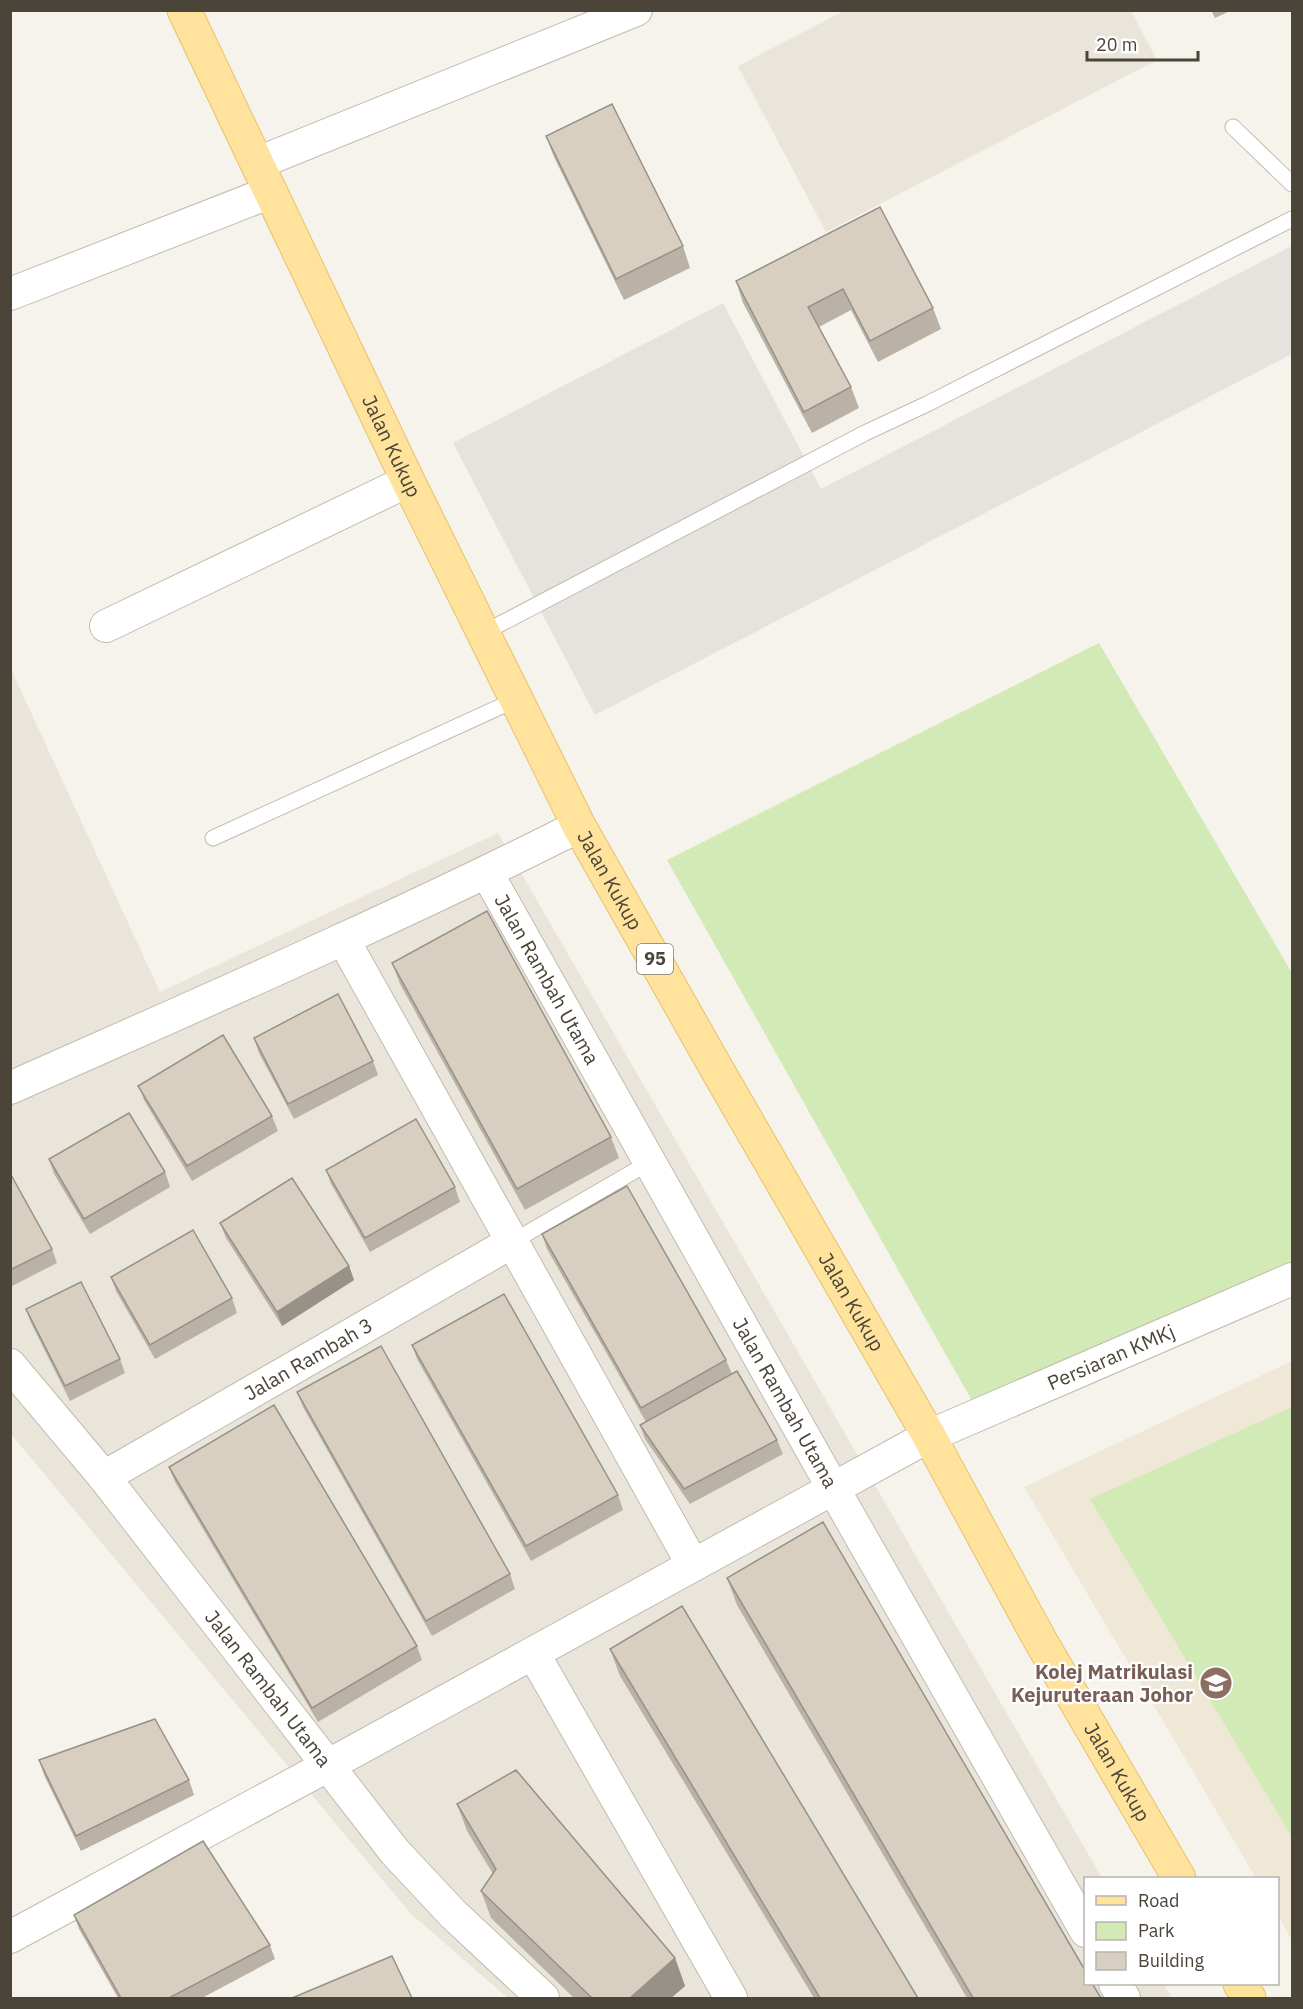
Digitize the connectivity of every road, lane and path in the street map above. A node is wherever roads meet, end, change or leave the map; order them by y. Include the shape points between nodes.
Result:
1 (184, 10) edge
2 (636, 10) edge
3 (1233, 128) dead end
4 (258, 163) junction
5 (1293, 183) edge
6 (271, 192) junction
7 (1293, 219) edge
8 (10, 294) edge
9 (408, 481) junction
10 (106, 626) dead end
11 (483, 633) junction
12 (515, 700) junction
13 (579, 826) junction
14 (213, 838) dead end
15 (487, 873) junction
16 (343, 939) junction
17 (10, 1088) edge
18 (650, 1162) junction
19 (512, 1242) junction
20 (1293, 1279) edge
21 (10, 1365) edge
22 (929, 1436) junction
23 (104, 1477) junction
24 (833, 1488) junction
25 (693, 1565) junction
26 (533, 1653) junction
27 (327, 1766) junction
28 (1178, 1877) edge
29 (1084, 1927) edge
30 (10, 1937) edge
31 (1116, 1985) edge
32 (1241, 1985) edge
33 (543, 1998) edge
34 (731, 1998) edge
35 (1124, 1998) edge
36 (1249, 1998) edge

1 - 4 main road, Jalan Kukup / 95
2 - 4 street
3 - 5 lane
4 - 6 main road, Jalan Kukup / 95
6 - 8 street
6 - 9 main road, Jalan Kukup / 95
7 - 11 lane via 865,433
9 - 10 street
9 - 11 main road, Jalan Kukup / 95
11 - 12 main road, Jalan Kukup / 95
12 - 13 main road, Jalan Kukup / 95
12 - 14 lane
13 - 15 street, Jalan Rambah Utama
13 - 22 main road, Jalan Kukup / 95
15 - 16 street, Jalan Rambah Utama
15 - 18 street, Jalan Rambah Utama
16 - 17 street, Jalan Rambah Utama
16 - 19 street
18 - 19 lane
18 - 24 street, Jalan Rambah Utama
19 - 23 street, Jalan Rambah 3
19 - 25 street
20 - 22 street, Persiaran KMKj
21 - 23 street, Jalan Rambah Utama
22 - 24 street, Persiaran KMKj
22 - 28 main road, Jalan Kukup / 95 via 1040,1640
23 - 27 street, Jalan Rambah Utama
24 - 25 street, Persiaran KMKj
24 - 29 street, Jalan Rambah Utama
25 - 26 street, Persiaran KMKj
26 - 27 street, Persiaran KMKj
26 - 34 street
27 - 30 street, Persiaran KMKj
27 - 33 street, Jalan Rambah Utama via 395,1851 453,1914
31 - 35 street
32 - 36 main road

